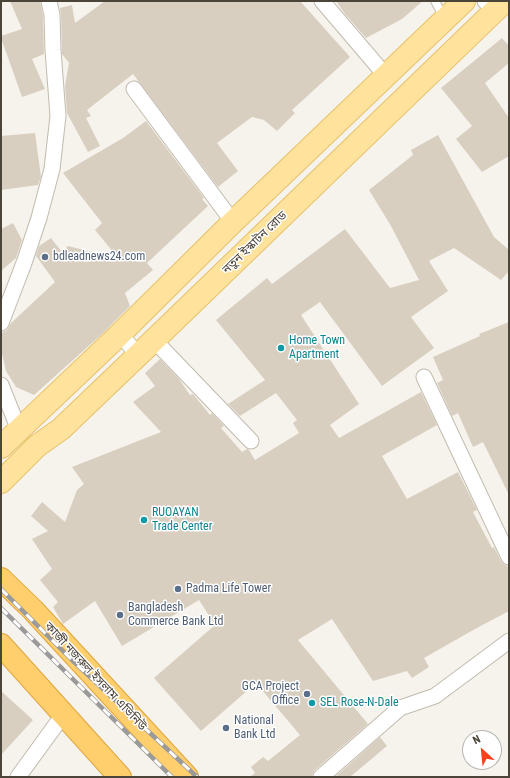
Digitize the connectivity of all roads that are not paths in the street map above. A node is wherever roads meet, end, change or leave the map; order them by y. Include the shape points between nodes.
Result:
1 (49, 1) edge
2 (322, 1) edge
3 (464, 1) edge
4 (495, 4) edge
5 (440, 10) edge
6 (386, 76) junction
7 (134, 88) dead end
8 (312, 146) junction
9 (334, 167) junction
10 (233, 222) junction
11 (1, 323) edge
12 (120, 334) junction
13 (154, 340) junction
14 (138, 355) junction
15 (424, 377) dead end
16 (1, 385) edge
17 (60, 429) junction
18 (19, 430) junction
19 (251, 441) dead end
20 (1, 447) edge
21 (1, 482) edge
22 (1, 498) edge
23 (509, 557) edge
24 (1, 567) edge
25 (1, 579) edge
26 (33, 610) junction
27 (509, 641) edge
28 (1, 645) edge
29 (63, 715) junction
30 (18, 777) edge
31 (120, 777) edge
32 (187, 777) edge
33 (321, 777) edge

1 - 11 street via 58,116 52,169 39,218
2 - 6 street
3 - 5 main road
4 - 9 main road, নতুন ইস্কাটন রোড
5 - 6 main road
6 - 8 main road
7 - 10 street
8 - 9 main road
8 - 10 main road
9 - 13 main road, নতুন ইস্কাটন রোড
10 - 12 main road
12 - 14 street
12 - 18 main road
13 - 14 main road, নতুন ইস্কাটন রোড
13 - 19 street
14 - 17 main road, নতুন ইস্কাটন রোড
15 - 23 street
16 - 18 street
17 - 21 main road, নতুন ইস্কাটন রোড via 37,446
17 - 22 main road via 49,447
18 - 20 main road
24 - 26 main road via 20,586
25 - 26 highway, কাজী নজরুল ইসলাম এভিনিউ
26 - 32 highway, কাজী নজরুল ইসলাম এভিনিউ
27 - 33 street via 435,696 400,708
28 - 29 highway
29 - 30 street
29 - 31 highway

